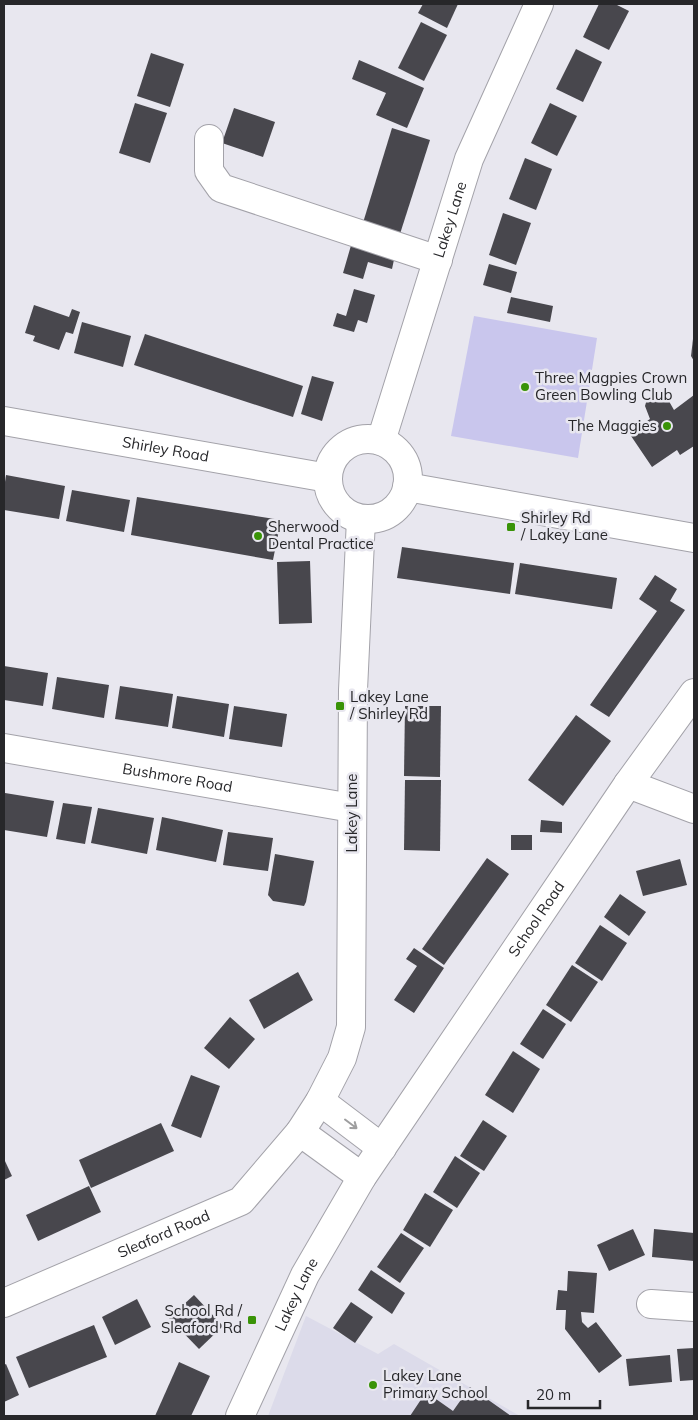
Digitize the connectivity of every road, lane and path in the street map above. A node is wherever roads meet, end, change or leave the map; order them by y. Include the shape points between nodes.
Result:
1 (539, 4) edge
2 (209, 140) dead end
3 (438, 260) junction
4 (4, 421) edge
5 (381, 441) junction
6 (328, 478) junction
7 (407, 487) junction
8 (361, 519) junction
9 (694, 538) edge
10 (694, 692) edge
11 (4, 748) edge
12 (628, 784) junction
13 (352, 808) junction
14 (694, 810) edge
15 (320, 1101) junction
16 (300, 1132) junction
17 (382, 1148) junction
18 (362, 1177) junction
19 (4, 1303) edge
20 (651, 1304) dead end
21 (694, 1307) edge
22 (240, 1416) edge

1 - 3 street, Lakey Lane via 469,159
2 - 3 street via 209,171 221,188
3 - 5 street, Lakey Lane
4 - 6 street, Shirley Road
5 - 6 street via 368,439 345,446 330,466
5 - 7 street via 395,450 405,464
6 - 8 street via 333,500 341,509
7 - 8 street via 403,498 385,516
7 - 9 street
8 - 13 street, Lakey Lane via 353,690
10 - 12 street, School Road
11 - 13 street, Bushmore Road
12 - 14 street
12 - 17 street, School Road
13 - 15 street, Lakey Lane via 351,1027 342,1058
15 - 16 street, Lakey Lane
15 -> 17 street
16 - 18 street
16 - 19 street, Sleaford Road via 241,1201
17 - 18 street, Lakey Lane
18 - 22 street, Lakey Lane via 305,1275
20 - 21 street

